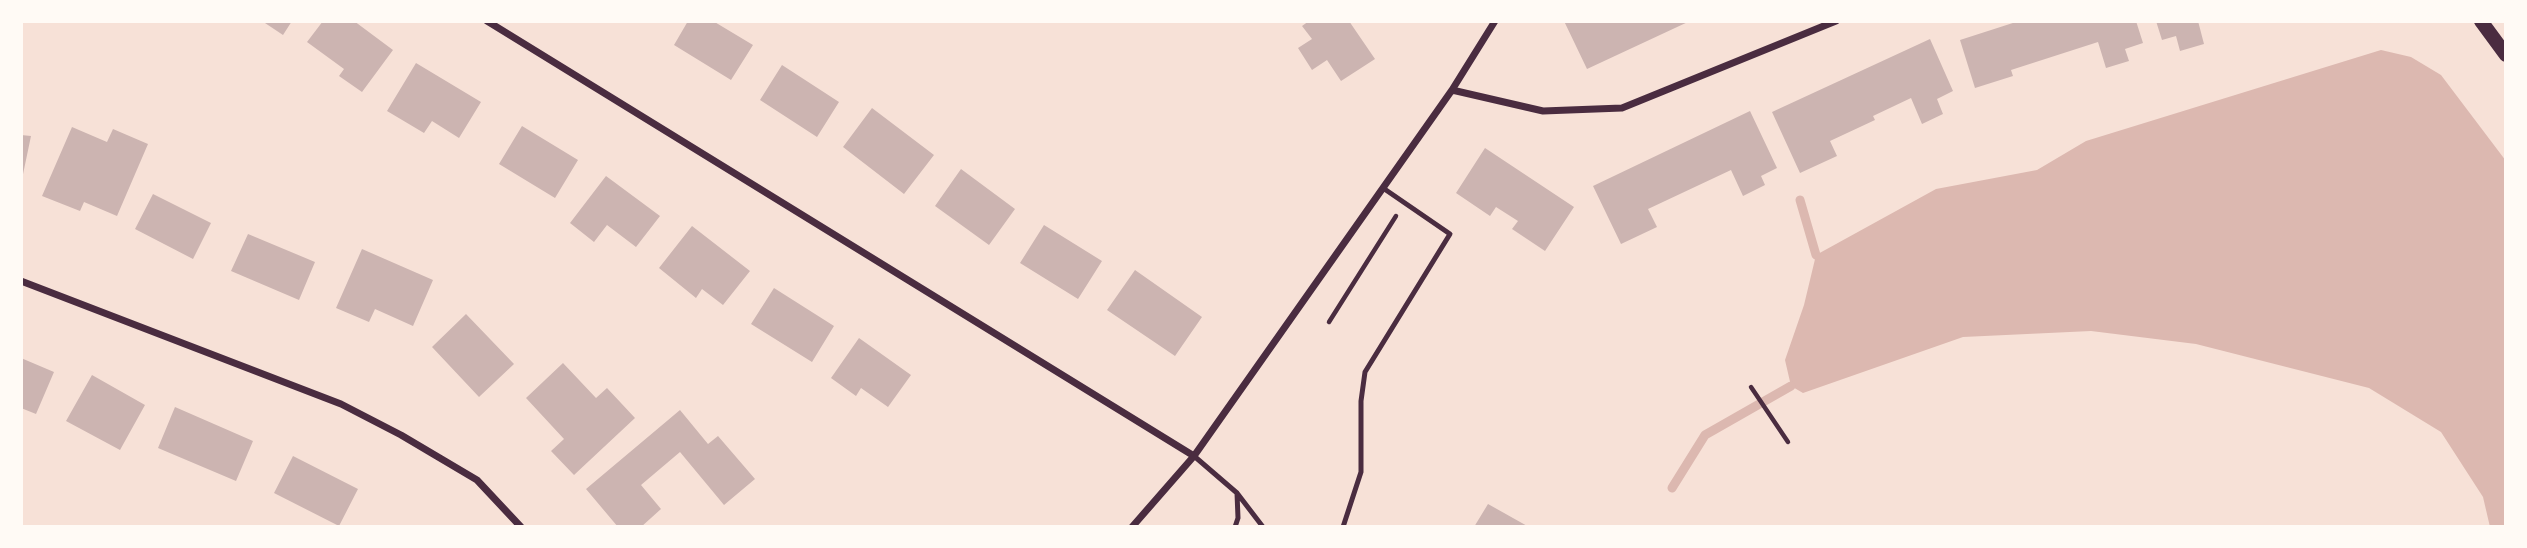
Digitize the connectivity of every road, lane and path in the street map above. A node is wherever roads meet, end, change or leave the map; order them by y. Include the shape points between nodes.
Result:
1 (487, 21) edge
2 (1495, 21) edge
3 (1836, 21) edge
4 (2481, 21) edge
5 (2506, 55) edge
6 (1452, 90) junction
7 (1383, 188) junction
8 (1404, 202) junction
9 (21, 281) edge
10 (1329, 322) dead end
11 (1751, 387) dead end
12 (1788, 442) dead end
13 (1194, 456) junction
14 (1237, 493) junction
15 (521, 527) edge
16 (1132, 527) edge
17 (1235, 527) edge
18 (1263, 527) edge
19 (1343, 527) edge

1 - 13 street
2 - 6 street
3 - 6 street via 1622,108 1543,111
4 - 5 main road
6 - 7 street
7 - 8 lane
7 - 13 street
8 - 10 path
8 - 19 lane via 1450,234 1365,372 1361,472
9 - 15 street via 341,404 477,480
11 - 12 path
13 - 14 lane
13 - 16 street
14 - 17 lane
14 - 18 lane

